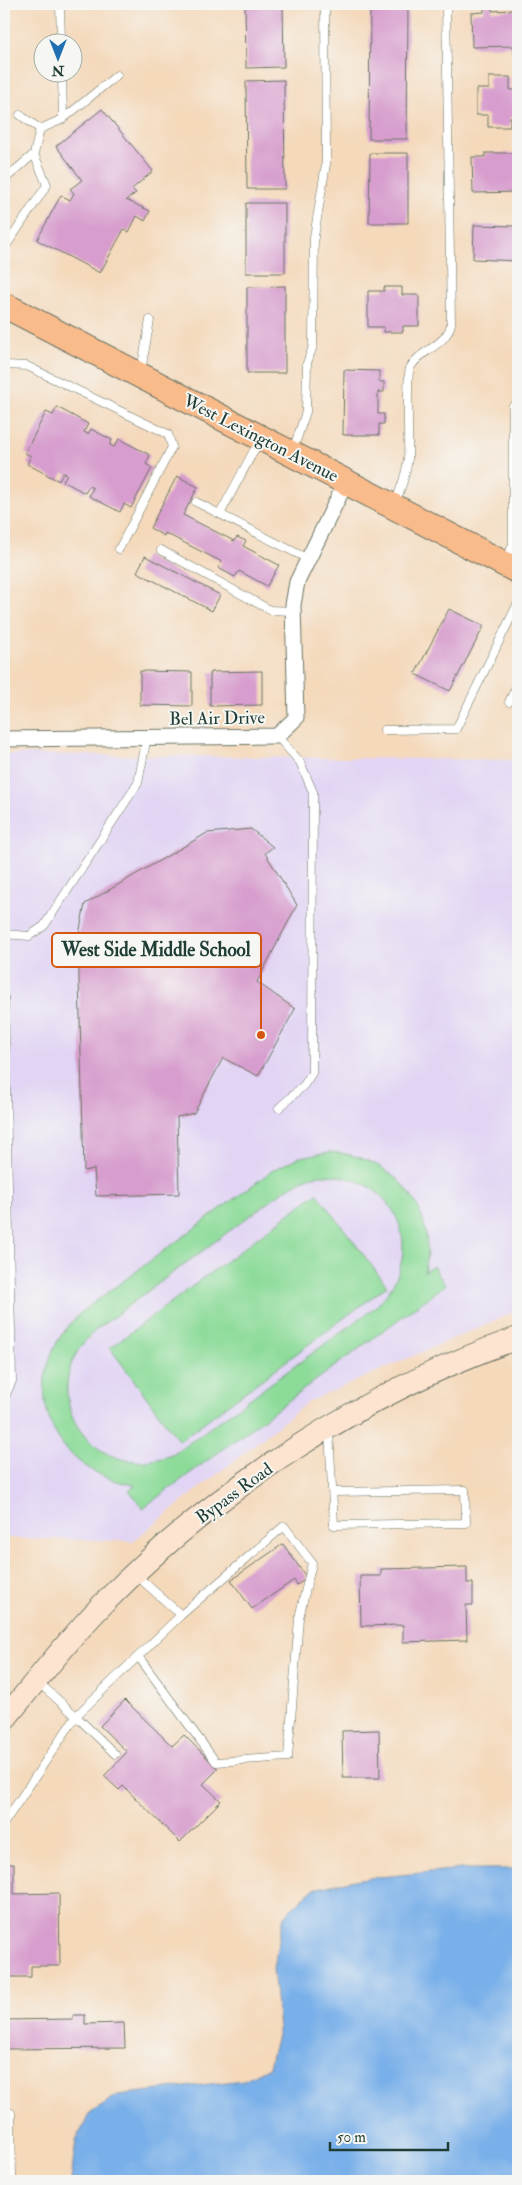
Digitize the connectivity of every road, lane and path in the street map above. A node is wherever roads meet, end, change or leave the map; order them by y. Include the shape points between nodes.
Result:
1 (60, 4) edge
2 (325, 4) edge
3 (446, 4) edge
4 (61, 32) edge
5 (117, 75) dead end
6 (62, 82) edge
7 (20, 115) dead end
8 (63, 119) junction
9 (40, 129) junction
10 (34, 154) junction
11 (4, 180) edge
12 (4, 249) edge
13 (4, 305) edge
14 (150, 320) dead end
15 (4, 366) edge
16 (141, 376) junction
17 (513, 406) dead end
18 (261, 438) junction
19 (292, 454) junction
20 (346, 482) junction
21 (196, 502) dead end
22 (393, 506) junction
23 (220, 514) junction
24 (120, 549) dead end
25 (161, 550) dead end
26 (308, 559) junction
27 (512, 568) edge
28 (518, 603) edge
29 (293, 610) junction
30 (518, 683) edge
31 (508, 702) dead end
32 (384, 730) dead end
33 (277, 736) junction
34 (148, 737) junction
35 (4, 739) edge
36 (4, 934) edge
37 (4, 997) edge
38 (279, 1108) dead end
39 (518, 1338) edge
40 (4, 1398) edge
41 (329, 1429) junction
42 (333, 1492) junction
43 (134, 1574) junction
44 (181, 1615) junction
45 (138, 1656) junction
46 (37, 1680) junction
47 (76, 1716) junction
48 (4, 1720) edge
49 (115, 1754) dead end
50 (4, 1822) edge
51 (4, 2113) edge
52 (12, 2181) edge

1 - 4 lane
2 - 19 lane via 326,164 314,236 313,346 307,362 306,412
3 - 22 lane via 451,324 446,338 418,357 409,369 408,460 404,482
5 - 8 lane
6 - 8 lane
7 - 9 lane
8 - 9 lane
9 - 10 lane
10 - 11 lane
10 - 12 lane via 47,184
13 - 16 main road, West Lexington Avenue
14 - 16 lane
15 - 24 lane via 27,366 168,434 172,448
16 - 18 main road, West Lexington Avenue
17 - 27 lane
18 - 19 main road, West Lexington Avenue
18 - 23 lane
19 - 20 main road, West Lexington Avenue
20 - 22 main road, West Lexington Avenue
20 - 26 street, Bel Air Drive
21 - 23 lane
22 - 27 main road, West Lexington Avenue
23 - 26 lane
25 - 29 lane via 270,610
26 - 29 street, Bel Air Drive via 297,582
28 - 32 lane via 456,729
29 - 33 street, Bel Air Drive via 296,718
30 - 31 lane
33 - 34 street, Bel Air Drive
33 - 38 lane via 300,762 313,792 312,1073 304,1086
34 - 35 street, Bel Air Drive
34 - 36 lane via 138,783 44,926 29,936
37 - 40 lane via 12,1381
39 - 41 main road, Bypass Road via 434,1373
41 - 42 lane
41 - 43 main road, Bypass Road via 243,1484
42 - 42 lane via 334,1525 466,1523 466,1490
43 - 44 lane
43 - 46 main road, Bypass Road via 101,1605
44 - 45 lane
44 - 45 lane via 284,1526 312,1564 299,1618 288,1757 216,1762
45 - 47 lane
46 - 47 lane
46 - 48 main road, Bypass Road
47 - 49 lane
47 - 50 lane
51 - 52 lane via 11,2113

